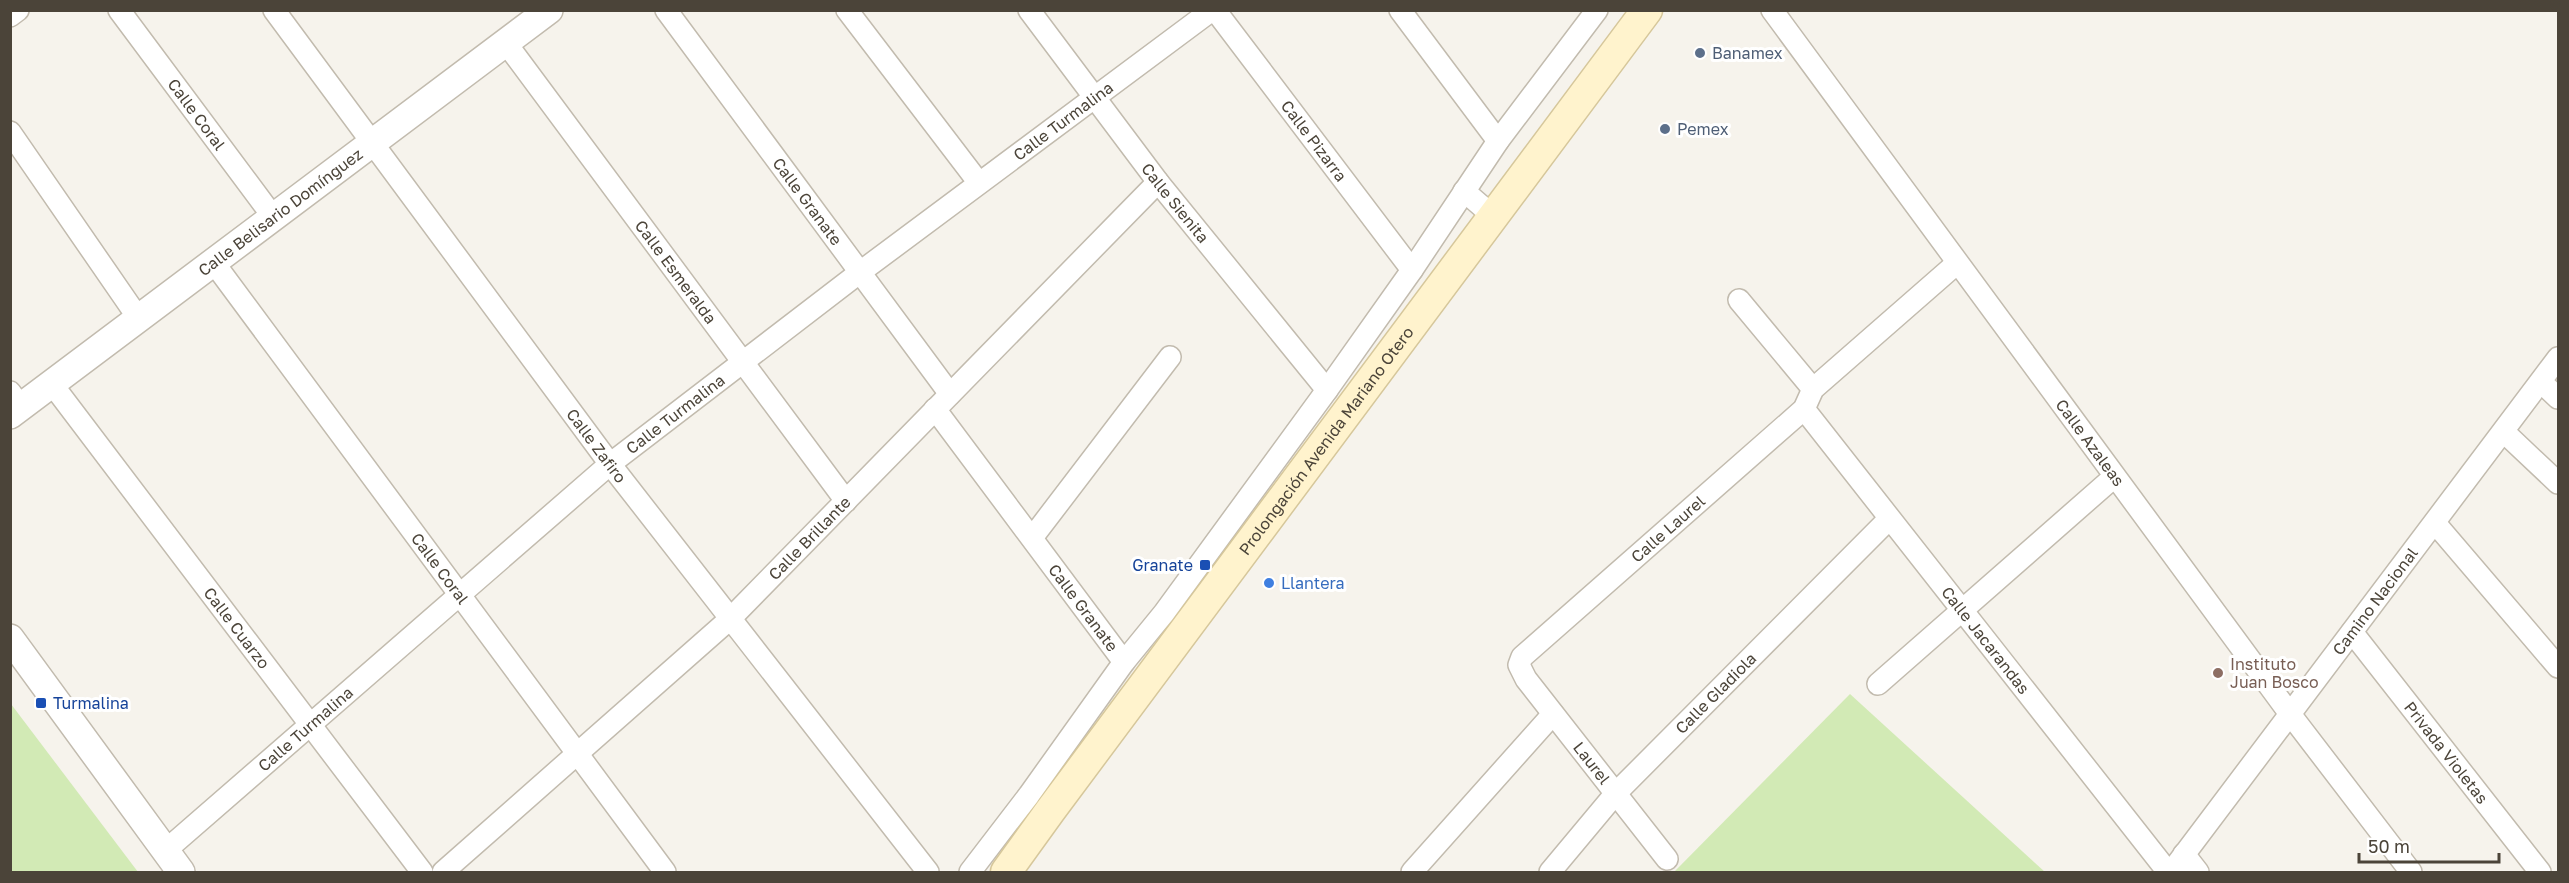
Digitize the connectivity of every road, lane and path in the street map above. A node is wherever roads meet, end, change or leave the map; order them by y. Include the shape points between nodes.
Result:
1 (18, 10) edge
2 (119, 10) edge
3 (549, 10) edge
4 (666, 10) edge
5 (847, 10) edge
6 (1029, 10) edge
7 (1214, 10) edge
8 (1400, 10) edge
9 (1597, 10) edge
10 (1647, 10) edge
11 (1772, 10) edge
12 (285, 14) edge
13 (10, 16) edge
14 (507, 43) junction
15 (1095, 98) junction
16 (10, 132) edge
17 (1498, 141) junction
18 (373, 144) junction
19 (1158, 182) junction
20 (979, 183) junction
21 (1464, 191) junction
22 (1493, 216) junction
23 (274, 218) junction
24 (214, 263) junction
25 (1956, 264) junction
26 (1412, 270) junction
27 (859, 273) junction
28 (1739, 300) dead end
29 (139, 319) junction
30 (1170, 357) dead end
31 (2559, 358) edge
32 (743, 362) junction
33 (2541, 382) junction
34 (52, 384) junction
35 (1813, 389) junction
36 (1327, 390) junction
37 (2559, 398) edge
38 (943, 401) junction
39 (14, 405) edge
40 (1804, 409) junction
41 (2504, 432) junction
42 (610, 464) junction
43 (2114, 477) junction
44 (2559, 483) edge
45 (846, 501) junction
46 (1889, 519) junction
47 (2435, 523) junction
48 (1032, 538) junction
49 (459, 596) junction
50 (1960, 609) junction
51 (731, 618) junction
52 (2352, 632) junction
53 (10, 638) edge
54 (1124, 662) junction
55 (1519, 665) joint
56 (2559, 666) edge
57 (1878, 684) dead end
58 (1553, 714) junction
59 (2290, 714) junction
60 (310, 725) junction
61 (576, 755) junction
62 (1616, 794) junction
63 (165, 851) junction
64 (2184, 854) junction
65 (1667, 859) dead end
66 (181, 873) edge
67 (422, 873) edge
68 (443, 873) edge
69 (665, 873) edge
70 (928, 873) edge
71 (970, 873) edge
72 (1006, 873) edge
73 (1412, 873) edge
74 (1550, 873) edge
75 (2169, 873) edge
76 (2198, 873) edge
77 (2412, 873) edge
78 (2540, 873) edge

1 - 13 street
2 - 23 street, Calle Coral
3 - 14 street, Calle Belisario Domínguez
4 - 27 street, Calle Granate
5 - 20 street
6 - 15 street, Calle Sienita
7 - 15 street, Calle Turmalina
7 - 26 street, Calle Pizarra
8 - 17 street
9 - 17 street
10 - 22 main road, Prolongación Avenida Mariano Otero
11 - 25 street, Calle Azaleas
12 - 18 street, Calle Zafiro
14 - 18 street, Calle Belisario Domínguez
14 - 32 street, Calle Esmeralda
15 - 19 street, Calle Sienita
15 - 20 street, Calle Turmalina
16 - 29 street
17 - 21 street
18 - 23 street, Calle Belisario Domínguez
18 - 42 street, Calle Zafiro
19 - 36 street, Calle Sienita
19 - 38 street, Calle Brillante
20 - 27 street, Calle Turmalina
21 - 22 street
21 - 26 street
22 - 72 main road, Prolongación Avenida Mariano Otero
23 - 24 street, Calle Belisario Domínguez
24 - 29 street, Calle Belisario Domínguez
24 - 49 street, Calle Coral
25 - 35 street, Calle Laurel
25 - 43 street, Calle Azaleas
26 - 36 street
27 - 32 street, Calle Turmalina
27 - 38 street, Calle Granate
28 - 35 street
29 - 34 street, Calle Belisario Domínguez
30 - 48 street
31 - 33 street, Camino Nacional
32 - 42 street, Calle Turmalina
32 - 45 street, Calle Esmeralda
33 - 37 street
33 - 41 street, Camino Nacional
34 - 39 street, Calle Belisario Domínguez
34 - 60 street, Calle Cuarzo
35 - 40 street, Calle Laurel
36 - 54 street
38 - 45 street, Calle Brillante
38 - 48 street, Calle Granate
40 - 46 street, Calle Jacarandas
40 - 55 street, Calle Laurel via 1529,650
41 - 44 street
41 - 47 street, Camino Nacional
42 - 49 street, Calle Turmalina
42 - 51 street, Calle Zafiro
43 - 50 street
43 - 59 street, Calle Azaleas
45 - 51 street, Calle Brillante
46 - 50 street, Calle Jacarandas
46 - 62 street, Calle Gladiola
47 - 52 street, Camino Nacional
47 - 56 street
48 - 54 street, Calle Granate
49 - 60 street, Calle Turmalina
49 - 61 street, Calle Coral
50 - 57 street
50 - 75 street, Calle Jacarandas
51 - 61 street, Calle Brillante
51 - 70 street, Calle Zafiro
52 - 59 street, Camino Nacional
52 - 78 street, Privada Violetas
53 - 63 street
54 - 71 street
55 - 58 street, Laurel
58 - 62 street, Laurel
58 - 73 street
59 - 64 street, Camino Nacional
59 - 77 street, Calle Azaleas
60 - 63 street, Calle Turmalina
60 - 67 street, Calle Cuarzo
61 - 68 street, Calle Brillante
61 - 69 street, Calle Coral
62 - 65 street, Laurel
62 - 74 street, Calle Gladiola
63 - 66 street
64 - 75 street, Camino Nacional
64 - 76 street

